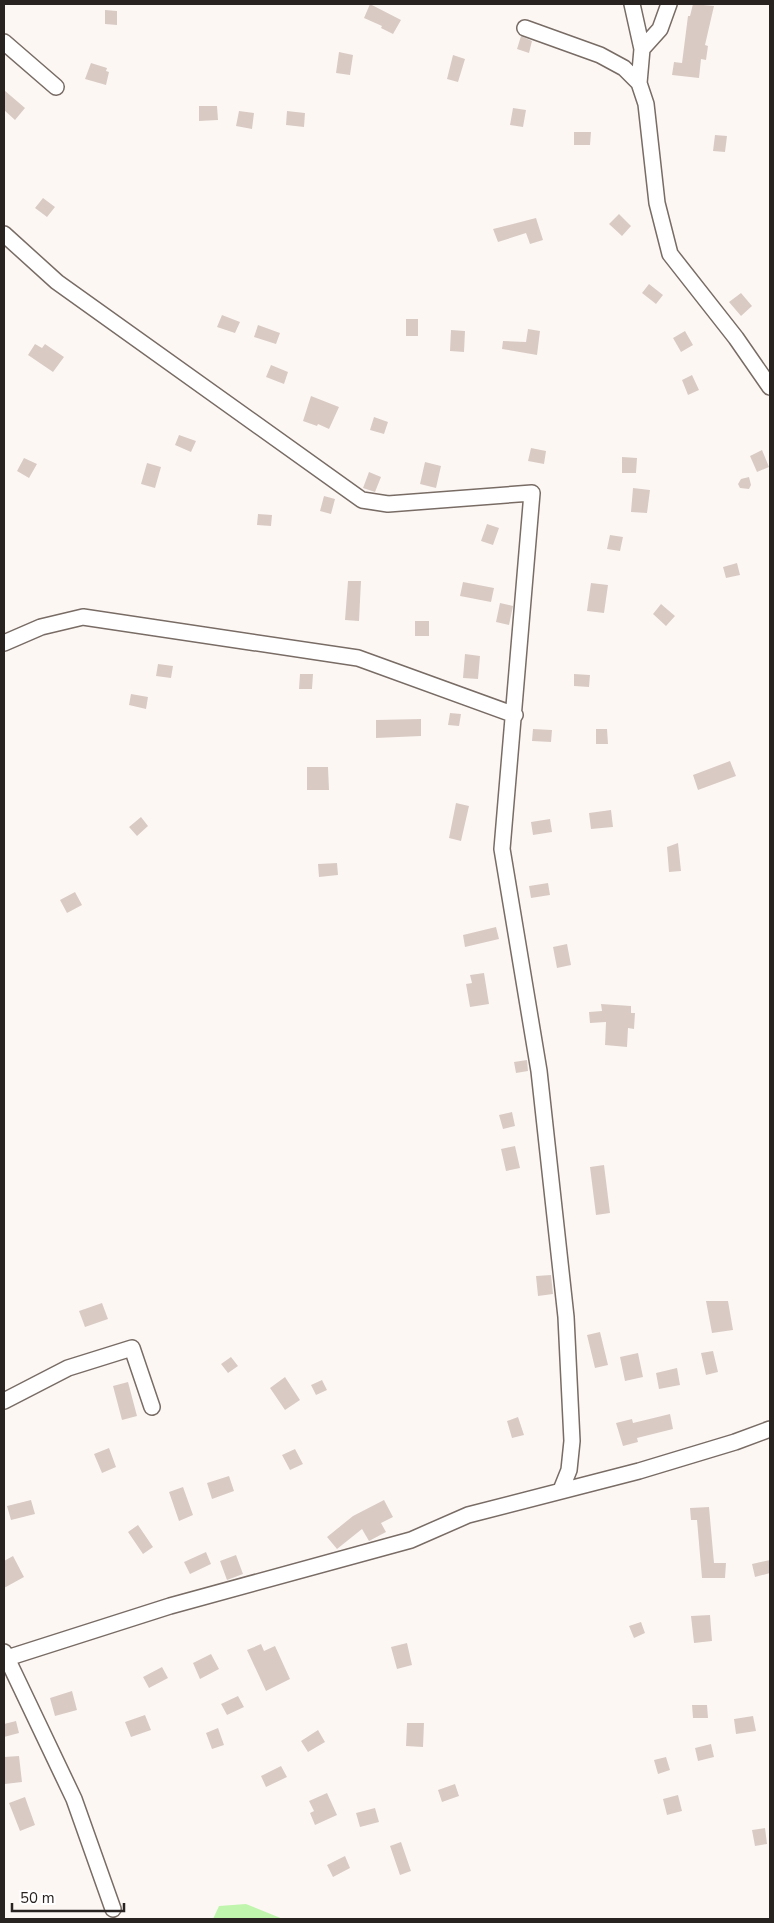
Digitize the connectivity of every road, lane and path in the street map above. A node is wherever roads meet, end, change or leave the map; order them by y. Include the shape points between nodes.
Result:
1 (632, 4) edge
2 (669, 4) edge
3 (525, 28) dead end
4 (4, 42) edge
5 (642, 49) junction
6 (639, 84) junction
7 (56, 87) dead end
8 (4, 234) edge
9 (770, 387) edge
10 (4, 643) edge
11 (515, 715) junction
12 (4, 1401) edge
13 (152, 1407) dead end
14 (770, 1429) edge
15 (562, 1490) junction
16 (5, 1656) edge
17 (113, 1908) dead end

1 - 5 street
2 - 5 street via 660,29
3 - 6 street via 600,55 624,68
4 - 7 street
5 - 6 street
6 - 9 street via 646,104 657,203 670,254
8 - 11 street via 57,282 362,500 388,504 532,494
10 - 11 street via 41,626 83,617 358,658
11 - 15 street via 502,849 539,1071 566,1317 572,1441 569,1470
12 - 13 street via 68,1368 132,1348
14 - 15 street via 639,1471
15 - 16 street via 468,1515 411,1540 170,1606
16 - 17 street via 74,1799

